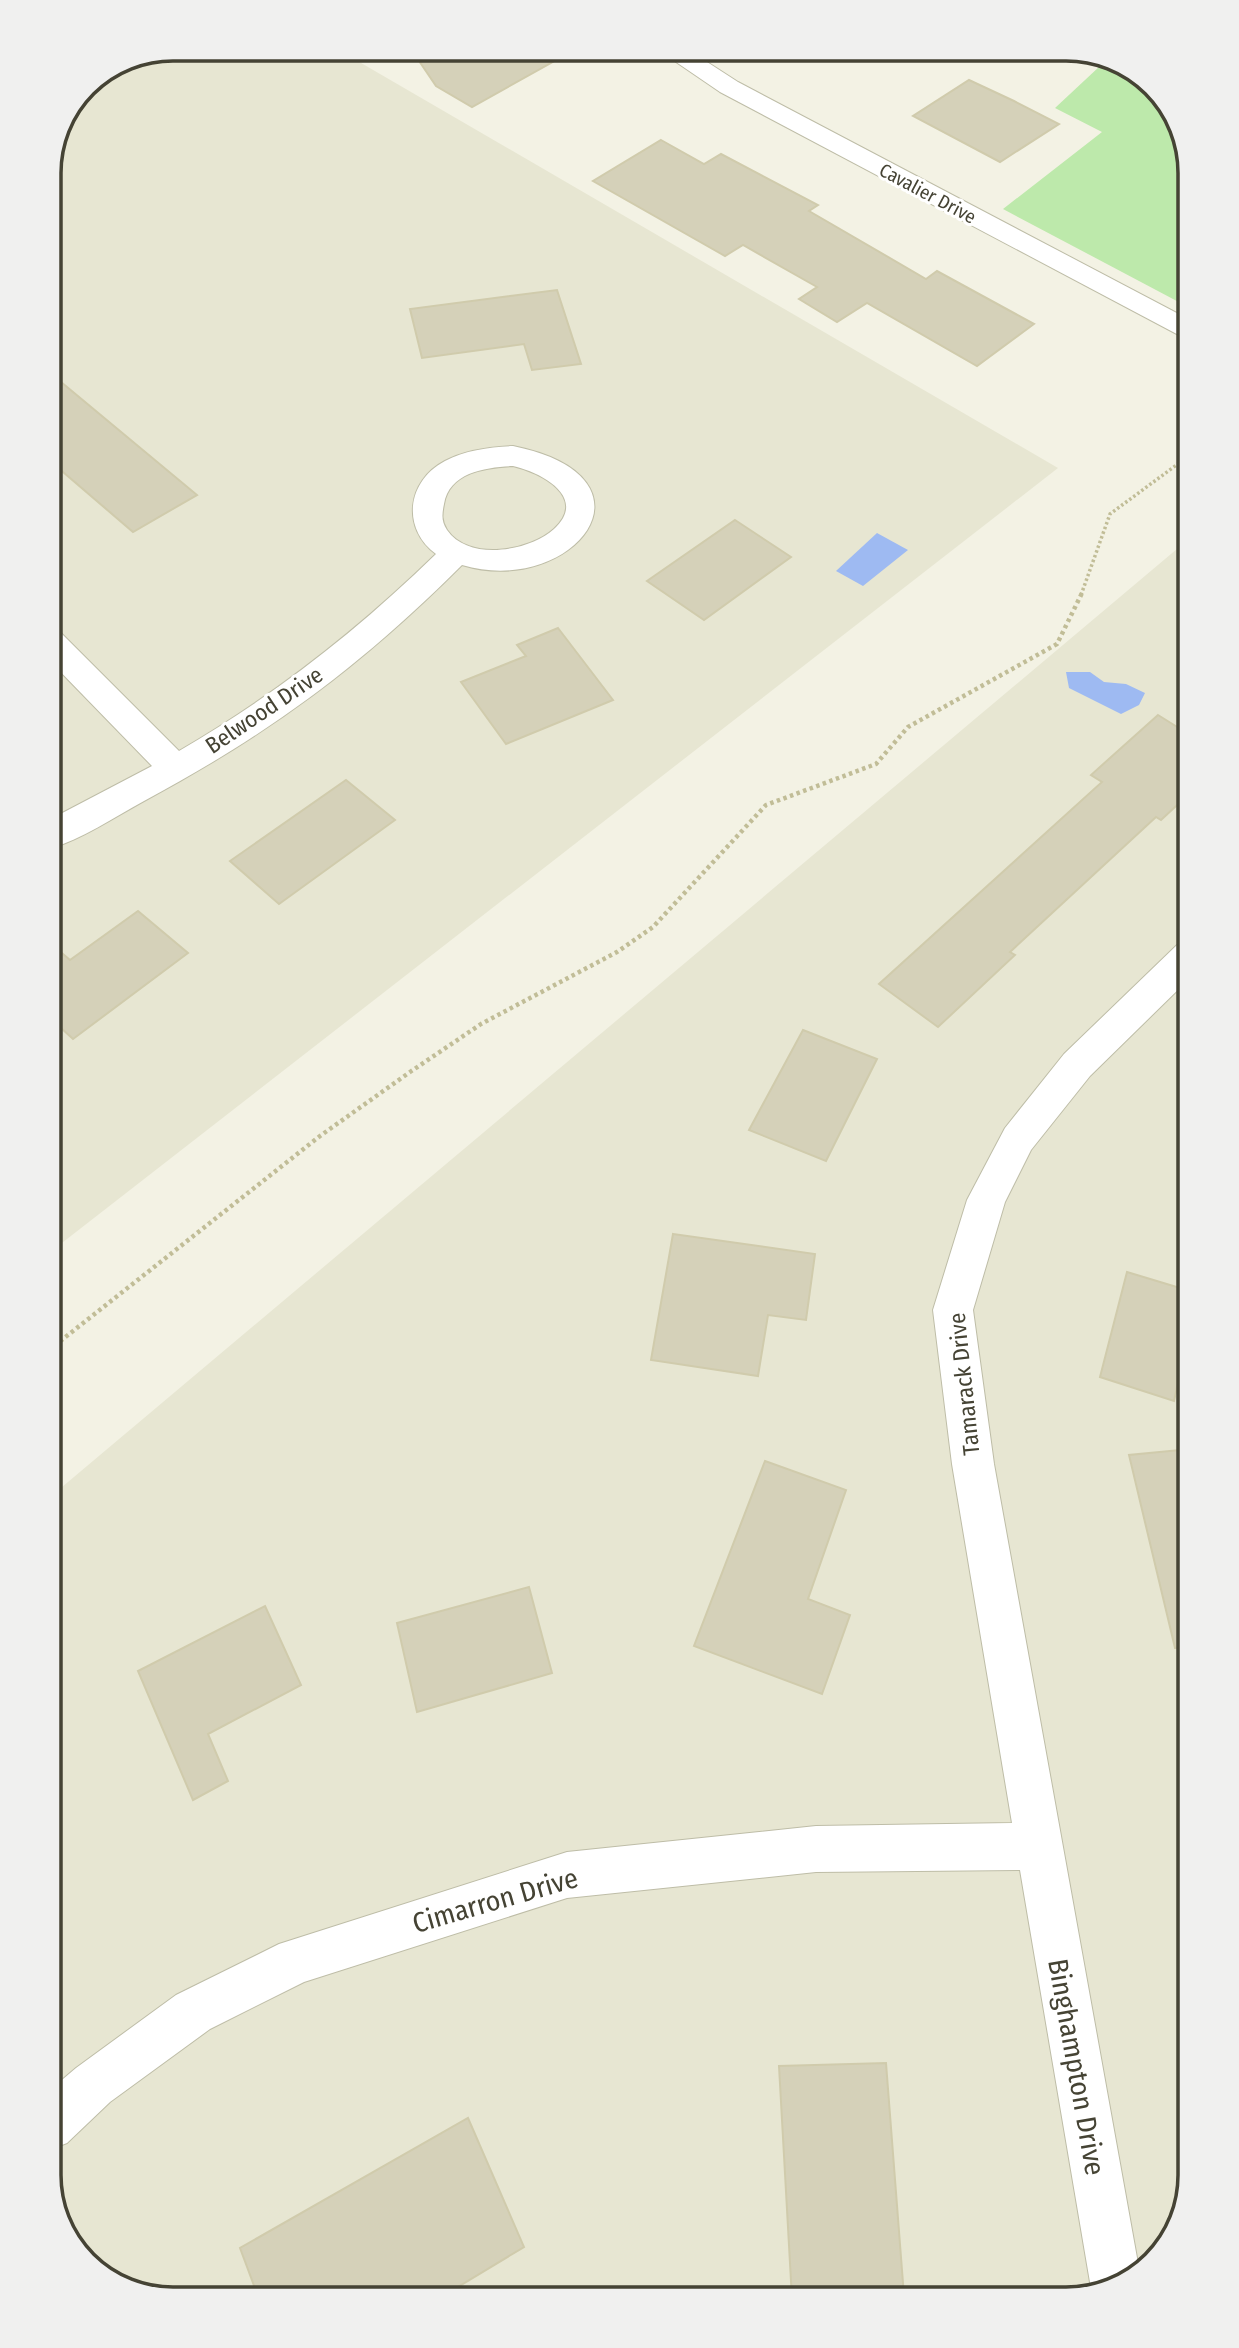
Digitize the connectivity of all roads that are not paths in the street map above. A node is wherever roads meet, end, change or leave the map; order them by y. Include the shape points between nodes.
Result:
1 (688, 61) edge
2 (1178, 326) edge
3 (456, 552) junction
4 (61, 652) edge
5 (176, 769) junction
6 (61, 830) edge
7 (1178, 967) edge
8 (1038, 1846) junction
9 (61, 2114) edge
10 (1114, 2275) edge

1 - 2 street, Cavalier Drive via 729,88
3 - 3 street via 494,561 525,559 552,549 566,538 580,512 574,485 549,466 513,456 456,468 432,490 426,517 437,536
3 - 5 street, Belwood Drive via 395,613 306,686
4 - 5 street
5 - 6 street, Belwood Drive
7 - 8 street, Tamarack Drive via 1077,1065 1018,1139 986,1200 953,1310 973,1464
8 - 9 street, Cimarron Drive via 816,1849 567,1875 296,1961 192,2012
8 - 10 street, Binghampton Drive

